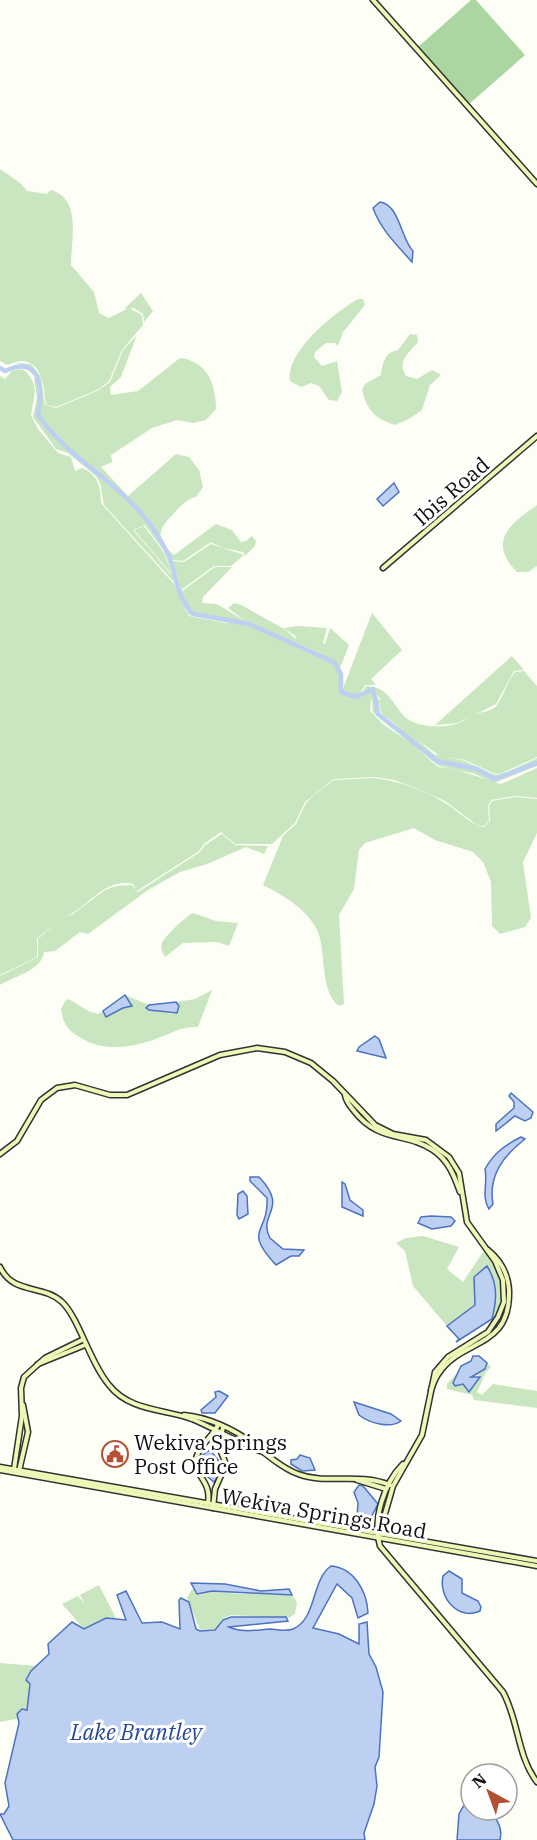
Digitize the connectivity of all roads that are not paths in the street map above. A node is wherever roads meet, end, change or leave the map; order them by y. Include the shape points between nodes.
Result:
1 (373, 0) edge
2 (537, 184) edge
3 (537, 436) edge
4 (383, 568) dead end
5 (0, 1154) edge
6 (0, 1267) edge
7 (82, 1340) junction
8 (85, 1345) junction
9 (35, 1365) junction
10 (21, 1401) junction
11 (177, 1414) junction
12 (221, 1426) junction
13 (218, 1431) junction
14 (20, 1432) junction
15 (26, 1442) junction
16 (263, 1452) junction
17 (0, 1468) edge
18 (18, 1469) junction
19 (61, 1479) junction
20 (390, 1488) junction
21 (210, 1505) junction
22 (382, 1525) junction
23 (378, 1532) junction
24 (390, 1534) junction
25 (367, 1536) junction
26 (378, 1538) junction
27 (449, 1545) junction
28 (380, 1546) junction
29 (422, 1546) junction
30 (537, 1561) edge
31 (537, 1566) edge
32 (537, 1782) edge

1 - 2 street
3 - 4 street, Ibis Road
5 - 20 street via 16,1141 41,1100 57,1088 75,1085 110,1095 128,1095 210,1058 245,1048 272,1049 305,1060 326,1075 375,1125 393,1134 426,1140 444,1152 459,1173 467,1222 480,1244 498,1259 505,1271 509,1287 507,1312 492,1335 444,1367 431,1391 422,1435
6 - 7 street via 14,1284 58,1299 68,1309
7 - 8 street
7 - 9 street
8 - 9 street
8 - 11 street via 98,1370 122,1398
9 - 10 street via 22,1383
10 - 14 street
10 - 15 street via 27,1418
11 - 12 street
11 - 13 street
12 - 13 street
12 - 16 street
13 - 16 street
13 - 21 street via 218,1444 226,1464
13 - 21 street via 200,1449 195,1466 209,1488
14 - 15 street
14 - 18 street
15 - 18 street
16 - 20 street via 298,1474 373,1478
17 - 18 street, Wekiva Springs Road
18 - 19 street, Wekiva Springs Road
18 - 19 street, Wekiva Springs Road
19 - 21 street, Wekiva Springs Road
20 - 22 street
20 - 23 street
21 - 23 street, Wekiva Springs Road
21 - 25 street, Wekiva Springs Road
22 - 23 street
22 - 24 street
23 - 24 street, Wekiva Springs Road
23 - 26 street
24 - 27 street, Wekiva Springs Road
25 - 26 street, Wekiva Springs Road
25 - 28 street
26 - 28 street
26 - 29 street, Wekiva Springs Road
27 - 29 street
27 - 30 street, Wekiva Springs Road
28 - 32 street via 503,1692 527,1765
29 - 31 street, Wekiva Springs Road

